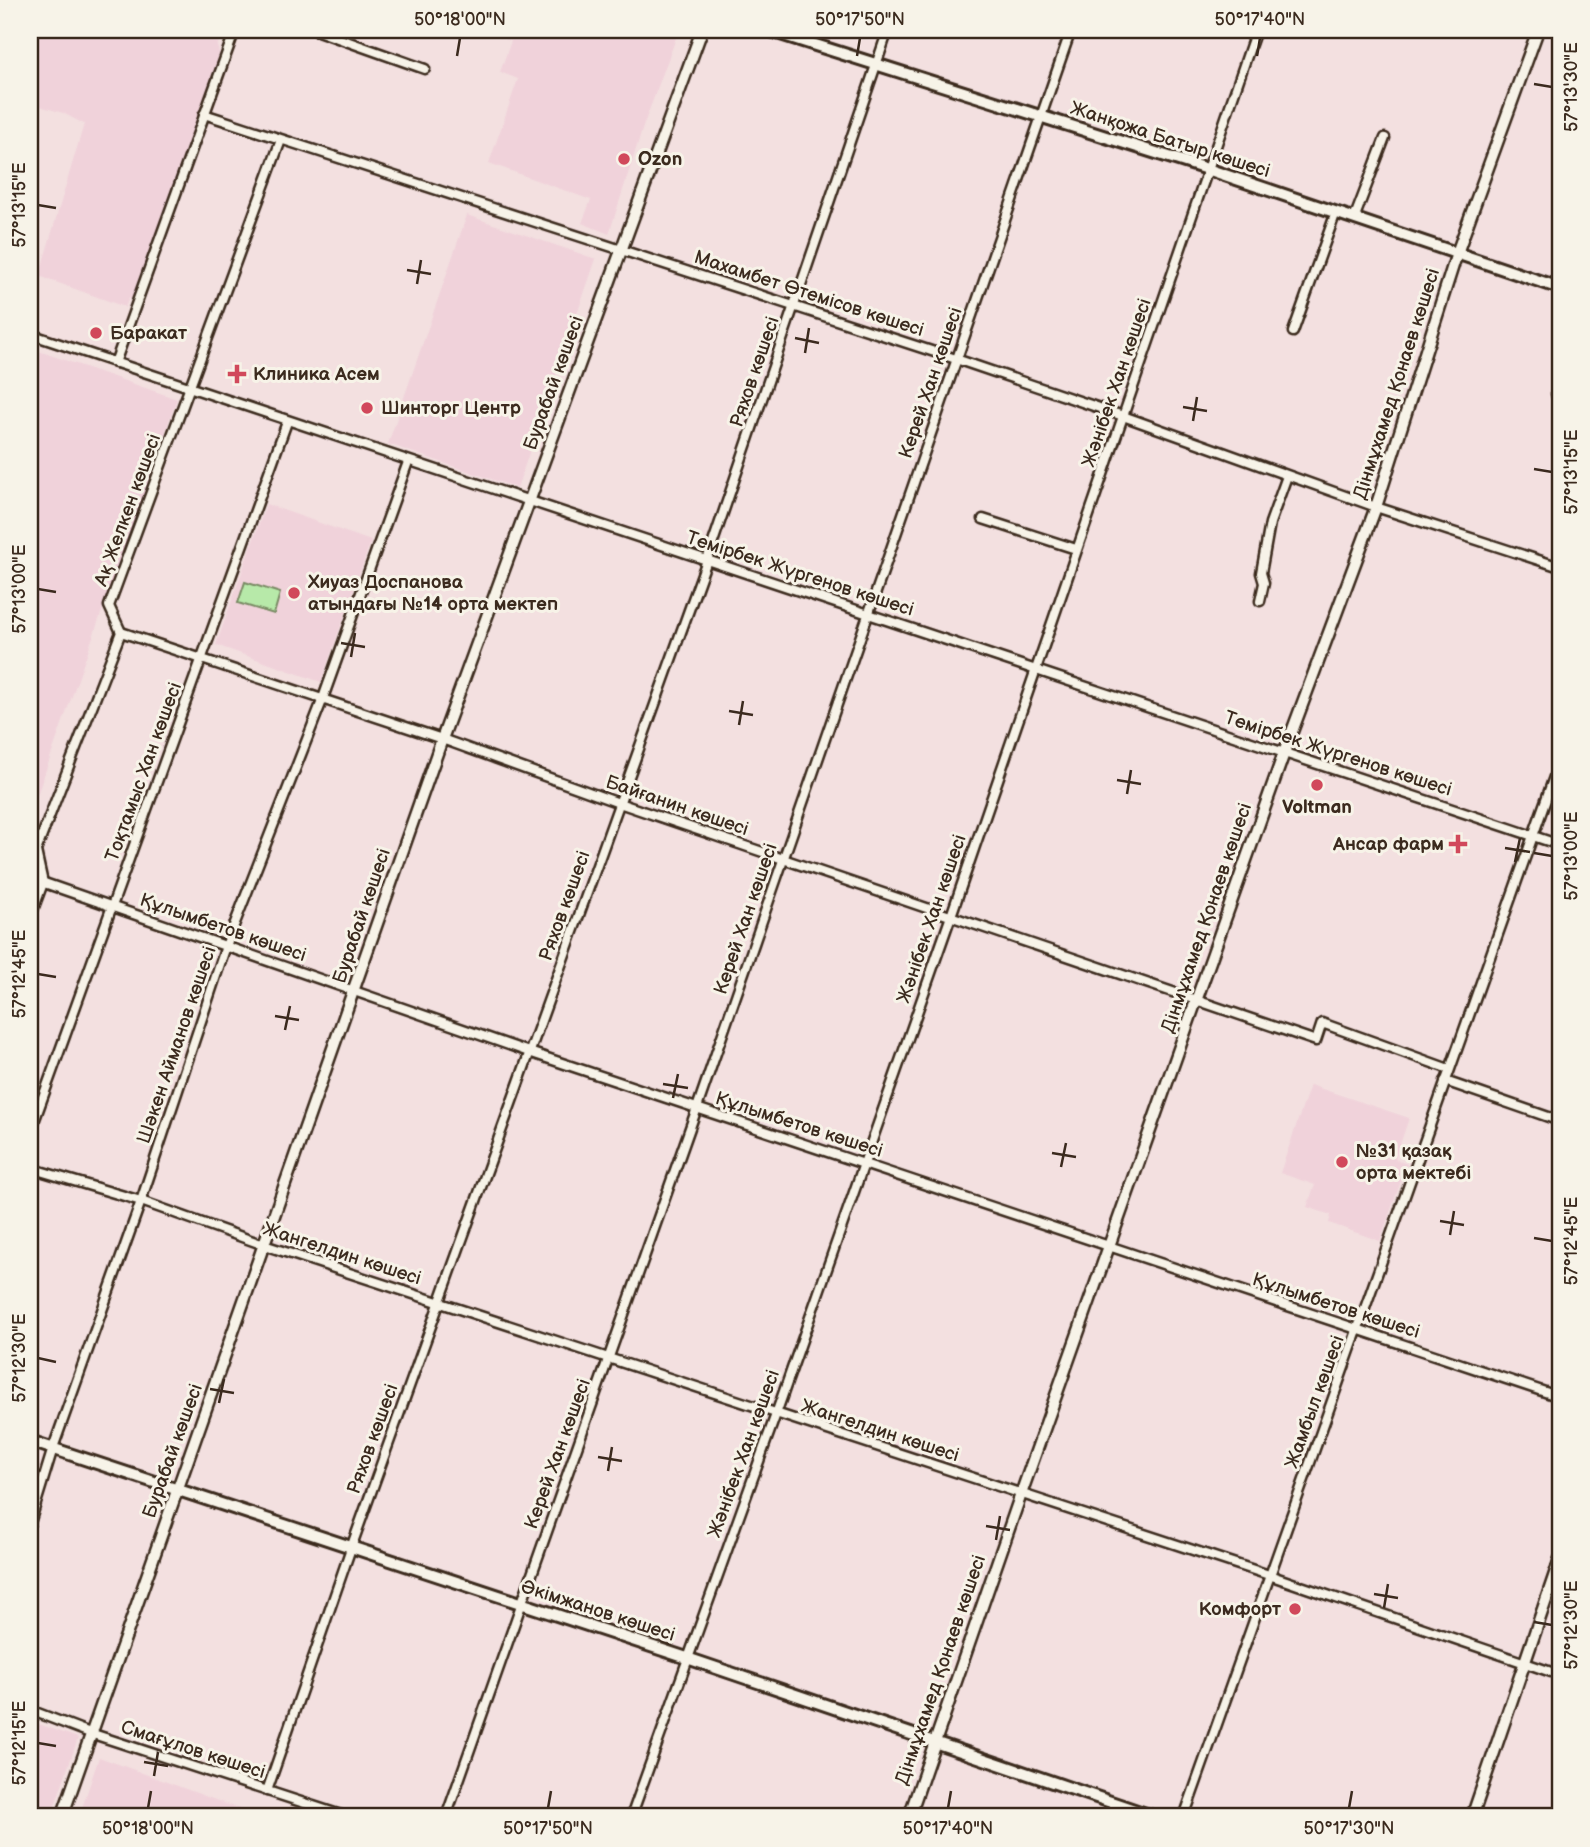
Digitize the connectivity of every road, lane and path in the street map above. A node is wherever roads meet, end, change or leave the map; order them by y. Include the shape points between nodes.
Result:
1 (235, 30) edge
2 (315, 30) edge
3 (702, 30) edge
4 (768, 30) edge
5 (888, 30) edge
6 (1071, 30) edge
7 (1256, 30) edge
8 (1538, 30) edge
9 (876, 63) junction
10 (425, 69) dead end
11 (204, 114) junction
12 (1042, 116) junction
13 (1385, 138) dead end
14 (281, 139) junction
15 (1207, 169) junction
16 (1336, 212) junction
17 (1354, 219) junction
18 (622, 250) junction
19 (1457, 253) junction
20 (1560, 289) edge
21 (794, 306) junction
22 (1293, 331) dead end
23 (30, 334) edge
24 (956, 359) junction
25 (115, 363) junction
26 (190, 388) junction
27 (1556, 393) dead end
28 (1560, 406) edge
29 (1123, 416) junction
30 (287, 422) junction
31 (408, 462) junction
32 (1287, 476) junction
33 (530, 502) junction
34 (1376, 507) junction
35 (983, 519) dead end
36 (1076, 549) junction
37 (707, 560) junction
38 (1560, 567) edge
39 (1260, 601) dead end
40 (869, 613) junction
41 (121, 632) junction
42 (202, 659) junction
43 (1034, 670) junction
44 (322, 701) junction
45 (442, 740) junction
46 (1284, 753) junction
47 (1560, 760) edge
48 (619, 803) junction
49 (1533, 835) junction
50 (1560, 845) edge
51 (784, 858) junction
52 (30, 878) edge
53 (43, 883) junction
54 (111, 907) junction
55 (951, 916) junction
56 (30, 918) edge
57 (226, 946) junction
58 (355, 990) junction
59 (1198, 1000) junction
60 (529, 1052) junction
61 (1449, 1069) junction
62 (1445, 1081) junction
63 (697, 1108) junction
64 (1560, 1121) edge
65 (30, 1133) edge
66 (863, 1163) junction
67 (30, 1168) edge
68 (141, 1201) junction
69 (264, 1245) junction
70 (1108, 1247) junction
71 (439, 1302) junction
72 (1358, 1328) junction
73 (610, 1357) junction
74 (1560, 1397) edge
75 (776, 1413) junction
76 (30, 1441) edge
77 (53, 1448) junction
78 (177, 1489) junction
79 (1021, 1494) junction
80 (30, 1523) edge
81 (351, 1548) junction
82 (1560, 1559) edge
83 (1269, 1575) junction
84 (522, 1605) junction
85 (687, 1658) junction
86 (1525, 1662) junction
87 (1560, 1675) edge
88 (30, 1710) edge
89 (90, 1733) junction
90 (935, 1742) junction
91 (267, 1791) junction
92 (62, 1817) edge
93 (347, 1817) edge
94 (446, 1817) edge
95 (631, 1817) edge
96 (909, 1817) edge
97 (1155, 1817) edge
98 (1184, 1817) edge
99 (1472, 1817) edge

1 - 11 street
2 - 10 street
3 - 18 street, Бурабай көшесі
4 - 9 main road, Жанқожа Батыр көшесі
5 - 9 street, Ряхов көшесі
6 - 12 street, Керей Хан көшесі
7 - 15 street, Жәнібек Хан көшесі
8 - 19 street, Дінмұхамед Қонаев көшесі
9 - 12 main road, Жанқожа Батыр көшесі
9 - 21 street, Ряхов көшесі
11 - 14 street, Махамбет Өтемісов көшесі
11 - 25 street
12 - 15 main road, Жанқожа Батыр көшесі
12 - 24 street, Керей Хан көшесі
13 - 17 street
14 - 18 street, Махамбет Өтемісов көшесі
14 - 26 street, Ақ Желкен көшесі
15 - 16 main road, Жанқожа Батыр көшесі
15 - 29 street, Жәнібек Хан көшесі
16 - 17 main road, Жанқожа Батыр көшесі
16 - 22 street
17 - 19 main road, Жанқожа Батыр көшесі
18 - 21 street, Махамбет Өтемісов көшесі
18 - 33 street, Бурабай көшесі
19 - 20 main road, Жанқожа Батыр көшесі
19 - 34 street, Дінмұхамед Қонаев көшесі
21 - 24 street, Махамбет Өтемісов көшесі
21 - 37 street, Ряхов көшесі
23 - 25 street, Темірбек Жүргенов көшесі
24 - 29 street, Махамбет Өтемісов көшесі
24 - 40 street, Керей Хан көшесі
25 - 26 street, Темірбек Жүргенов көшесі
26 - 30 street, Темірбек Жүргенов көшесі
26 - 41 street, Ақ Желкен көшесі via 109,606
27 - 28 street
29 - 32 street, Махамбет Өтемісов көшесі
29 - 36 street, Жәнібек Хан көшесі
30 - 31 street, Темірбек Жүргенов көшесі
30 - 42 street, Тоқтамыс Хан көшесі
31 - 33 street, Темірбек Жүргенов көшесі
31 - 44 street, Шәкен Айманов көшесі
32 - 34 street, Махамбет Өтемісов көшесі
32 - 39 street via 1270,523
33 - 37 street, Темірбек Жүргенов көшесі
33 - 45 street, Бурабай көшесі
34 - 38 street, Махамбет Өтемісов көшесі
34 - 46 street, Дінмұхамед Қонаев көшесі
35 - 36 street
36 - 43 street, Жәнібек Хан көшесі
37 - 40 street, Темірбек Жүргенов көшесі
37 - 48 street, Ряхов көшесі
40 - 43 street, Темірбек Жүргенов көшесі
40 - 51 street, Керей Хан көшесі
41 - 42 street, Байғанин көшесі
41 - 53 street via 36,850
42 - 44 street, Байғанин көшесі
42 - 54 street, Тоқтамыс Хан көшесі
43 - 46 street, Темірбек Жүргенов көшесі
43 - 55 street, Жәнібек Хан көшесі
44 - 45 street, Байғанин көшесі
44 - 57 street, Шәкен Айманов көшесі
45 - 48 street, Байғанин көшесі
45 - 58 street, Бурабай көшесі
46 - 49 street, Темірбек Жүргенов көшесі
46 - 59 street, Дінмұхамед Қонаев көшесі
47 - 49 street, Жамбыл көшесі
48 - 51 street, Байғанин көшесі
48 - 60 street, Ряхов көшесі
49 - 50 street, Темірбек Жүргенов көшесі
49 - 61 street, Жамбыл көшесі
51 - 55 street, Байғанин көшесі
51 - 63 street, Керей Хан көшесі
52 - 53 street, Құлымбетов көшесі
53 - 54 street, Құлымбетов көшесі
53 - 56 street
54 - 57 street, Құлымбетов көшесі
54 - 65 street, Тоқтамыс Хан көшесі
55 - 59 street, Байғанин көшесі
55 - 66 street, Жәнібек Хан көшесі
57 - 58 street, Құлымбетов көшесі
57 - 68 street, Шәкен Айманов көшесі
58 - 60 street, Құлымбетов көшесі
58 - 69 street, Бурабай көшесі
59 - 61 street, Байғанин көшесі via 1316,1041 1322,1023
59 - 70 street, Дінмұхамед Қонаев көшесі
60 - 63 street, Құлымбетов көшесі
60 - 71 street, Ряхов көшесі
61 - 62 street, Жамбыл көшесі
62 - 64 street
62 - 72 street, Жамбыл көшесі
63 - 66 street, Құлымбетов көшесі
63 - 73 street, Керей Хан көшесі
66 - 70 street, Құлымбетов көшесі
66 - 75 street, Жәнібек Хан көшесі
67 - 68 street, Жангелдин көшесі
68 - 69 street, Жангелдин көшесі
68 - 77 street, Шәкен Айманов көшесі
69 - 71 street, Жангелдин көшесі
69 - 78 street, Бурабай көшесі
70 - 72 street, Құлымбетов көшесі
70 - 79 street, Дінмұхамед Қонаев көшесі
71 - 73 street, Жангелдин көшесі
71 - 81 street, Ряхов көшесі
72 - 74 street, Құлымбетов көшесі
72 - 83 street, Жамбыл көшесі
73 - 75 street, Жангелдин көшесі
73 - 84 street, Керей Хан көшесі
75 - 79 street, Жангелдин көшесі
75 - 85 street, Жәнібек Хан көшесі
76 - 77 main road, Әкімжанов көшесі
77 - 78 main road, Әкімжанов көшесі
77 - 80 street, Шәкен Айманов көшесі
78 - 81 main road, Әкімжанов көшесі
78 - 89 street, Бурабай көшесі
79 - 83 street, Жангелдин көшесі
79 - 90 street, Дінмұхамед Қонаев көшесі
81 - 84 main road, Әкімжанов көшесі
81 - 91 street, Ряхов көшесі
82 - 86 street
83 - 86 street, Жангелдин көшесі
83 - 98 street, Жамбыл көшесі
84 - 85 main road, Әкімжанов көшесі
84 - 94 street, Керей Хан көшесі
85 - 90 main road, Әкімжанов көшесі
85 - 95 street, Жәнібек Хан көшесі
86 - 87 street, Жангелдин көшесі
86 - 99 street
88 - 89 street, Смағұлов көшесі
89 - 91 street, Смағұлов көшесі
89 - 92 street, Бурабай көшесі
90 - 96 street, Дінмұхамед Қонаев көшесі
90 - 97 main road, Әкімжанов көшесі
91 - 93 street, Смағұлов көшесі

